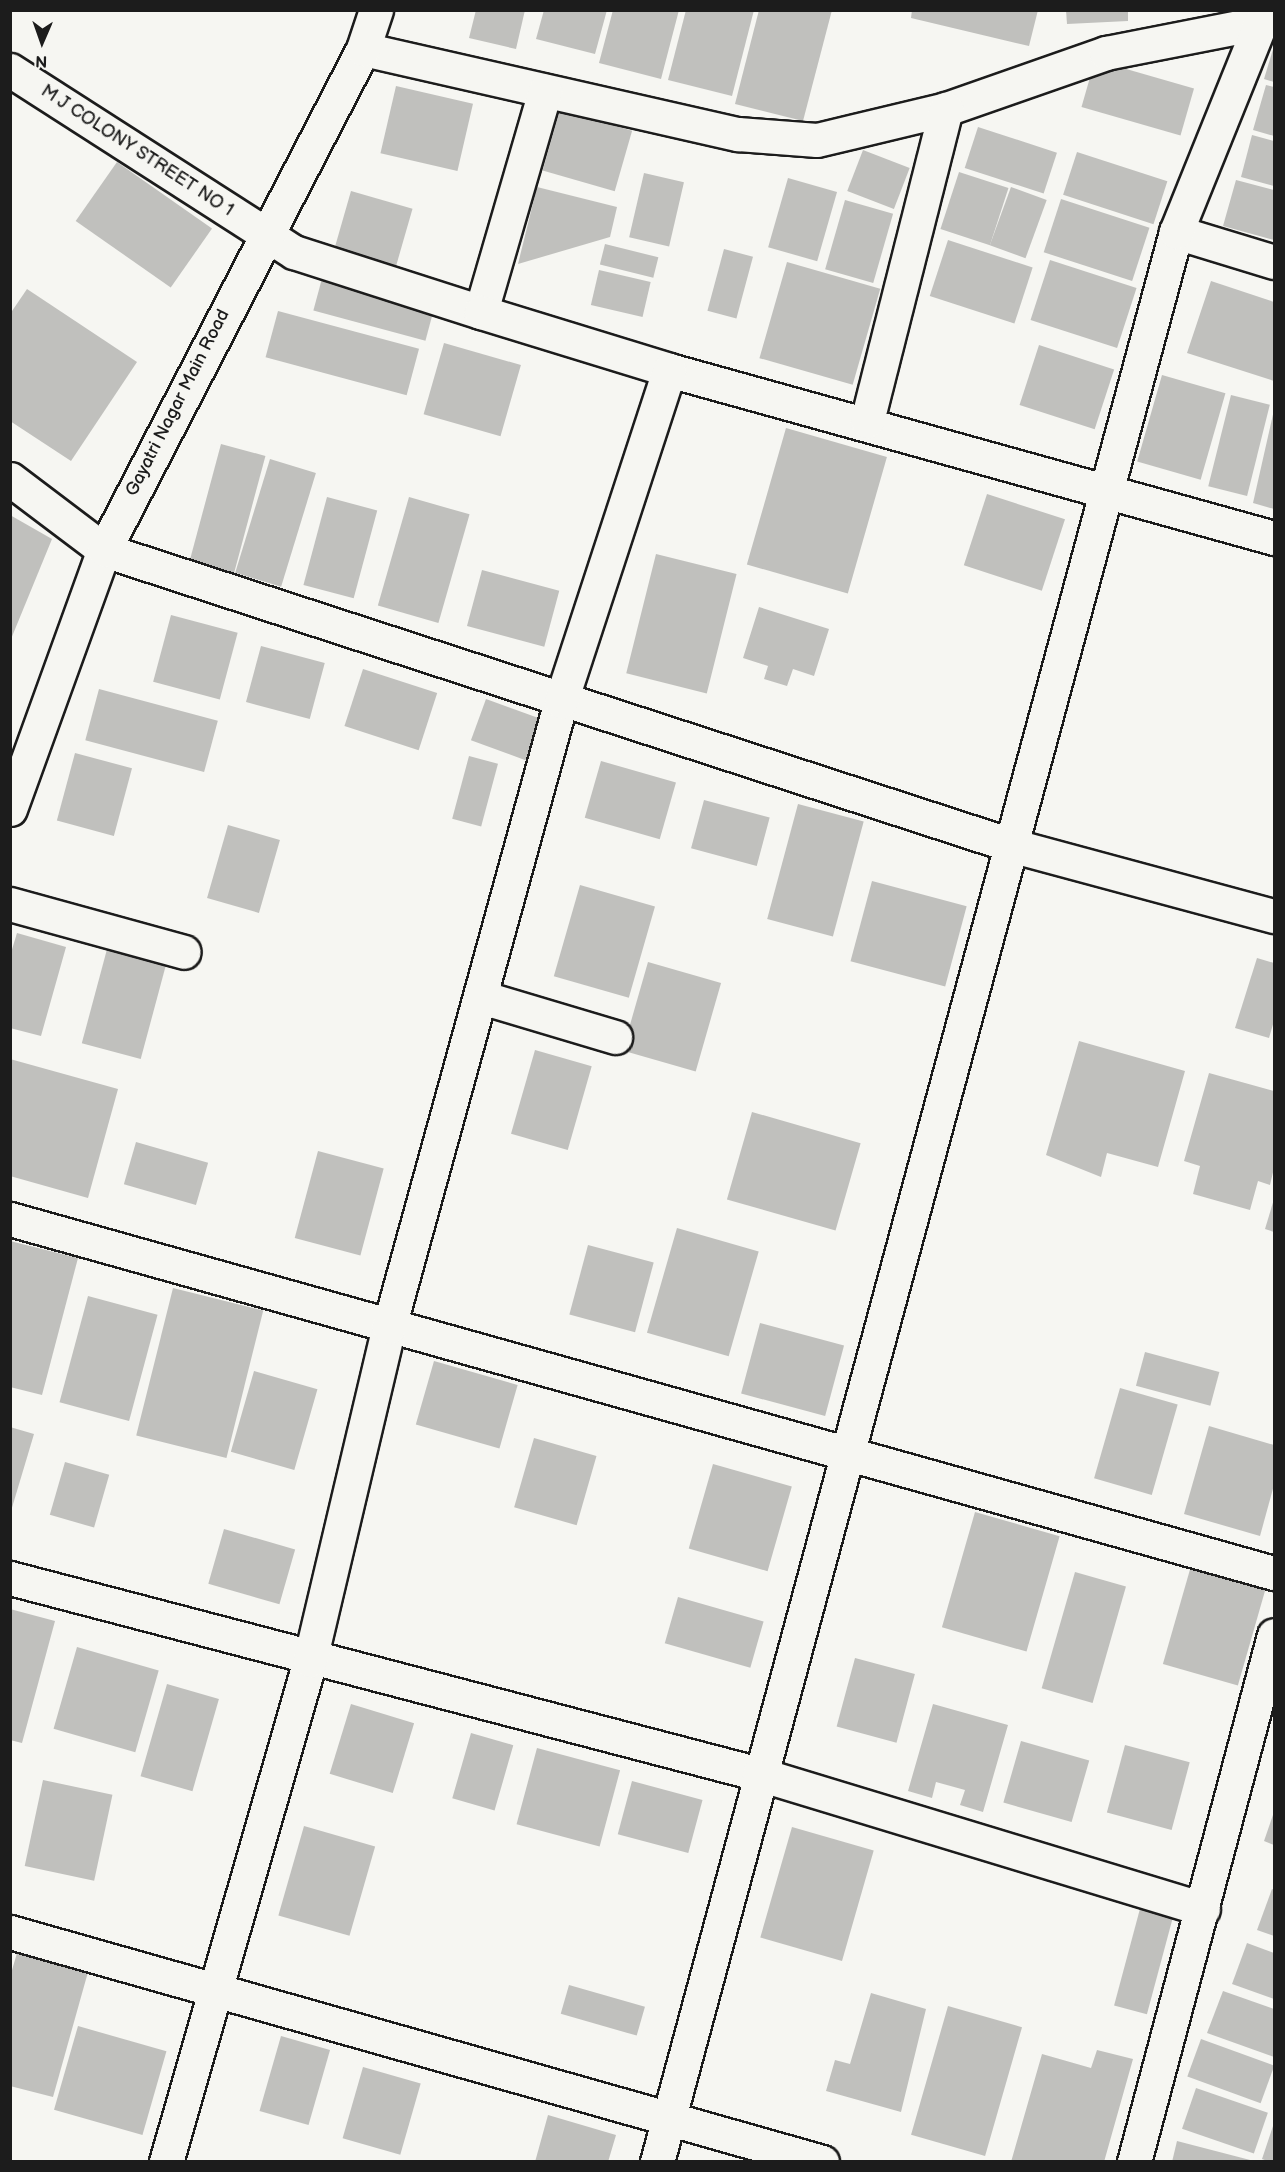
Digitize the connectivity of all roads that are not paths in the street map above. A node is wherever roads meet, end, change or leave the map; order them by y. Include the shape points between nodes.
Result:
1 (376, 10) edge
2 (1268, 21) edge
3 (1174, 25) edge
4 (363, 49) junction
5 (10, 70) edge
6 (545, 91) junction
7 (946, 109) junction
8 (1176, 232) junction
9 (264, 233) junction
10 (1275, 262) edge
11 (482, 312) junction
12 (669, 370) junction
13 (867, 421) junction
14 (10, 479) edge
15 (1104, 490) junction
16 (1275, 538) edge
17 (104, 550) junction
18 (561, 701) junction
19 (10, 808) edge
20 (1014, 846) junction
21 (10, 904) edge
22 (1275, 916) edge
23 (184, 952) dead end
24 (481, 998) junction
25 (615, 1036) dead end
26 (10, 1219) edge
27 (389, 1327) junction
28 (848, 1455) junction
29 (1275, 1573) edge
30 (10, 1578) edge
31 (1275, 1635) edge
32 (310, 1660) junction
33 (1269, 1690) edge
34 (759, 1774) junction
35 (1203, 1909) junction
36 (10, 1932) edge
37 (212, 1986) junction
38 (668, 2119) junction
39 (166, 2162) edge
40 (657, 2162) edge
41 (822, 2162) edge
42 (1134, 2162) edge

1 - 4 street, Gayatri Nagar Main Road
2 - 3 street
2 - 8 street
3 - 7 street
4 - 6 street
4 - 9 street, Gayatri Nagar Main Road
5 - 9 street, M J COLONY STREET NO 1
6 - 7 street via 778,140 817,140
6 - 11 street
7 - 13 street
8 - 10 street
8 - 15 street
9 - 11 street, M J COLONY STREET NO 1 via 322,264
9 - 17 street, Gayatri Nagar Main Road
11 - 12 street, M J COLONY STREET NO 1
12 - 13 street, M J COLONY STREET NO 1
12 - 18 street
13 - 15 street, M J COLONY STREET NO 1
14 - 17 street
15 - 16 street, M J COLONY STREET NO 1
15 - 20 street
17 - 18 street
17 - 19 street, Gayatri Nagar Main Road
18 - 20 street
18 - 24 street
20 - 22 street
20 - 28 street
21 - 23 street
24 - 25 street
24 - 27 street
26 - 27 street
27 - 28 street
27 - 32 street
28 - 29 street
28 - 34 street
30 - 32 street
31 - 33 street
32 - 34 street
32 - 37 street
33 - 35 street
34 - 35 street
34 - 38 street
35 - 42 street
36 - 37 street
37 - 38 street
37 - 39 street
38 - 40 street
38 - 41 street

